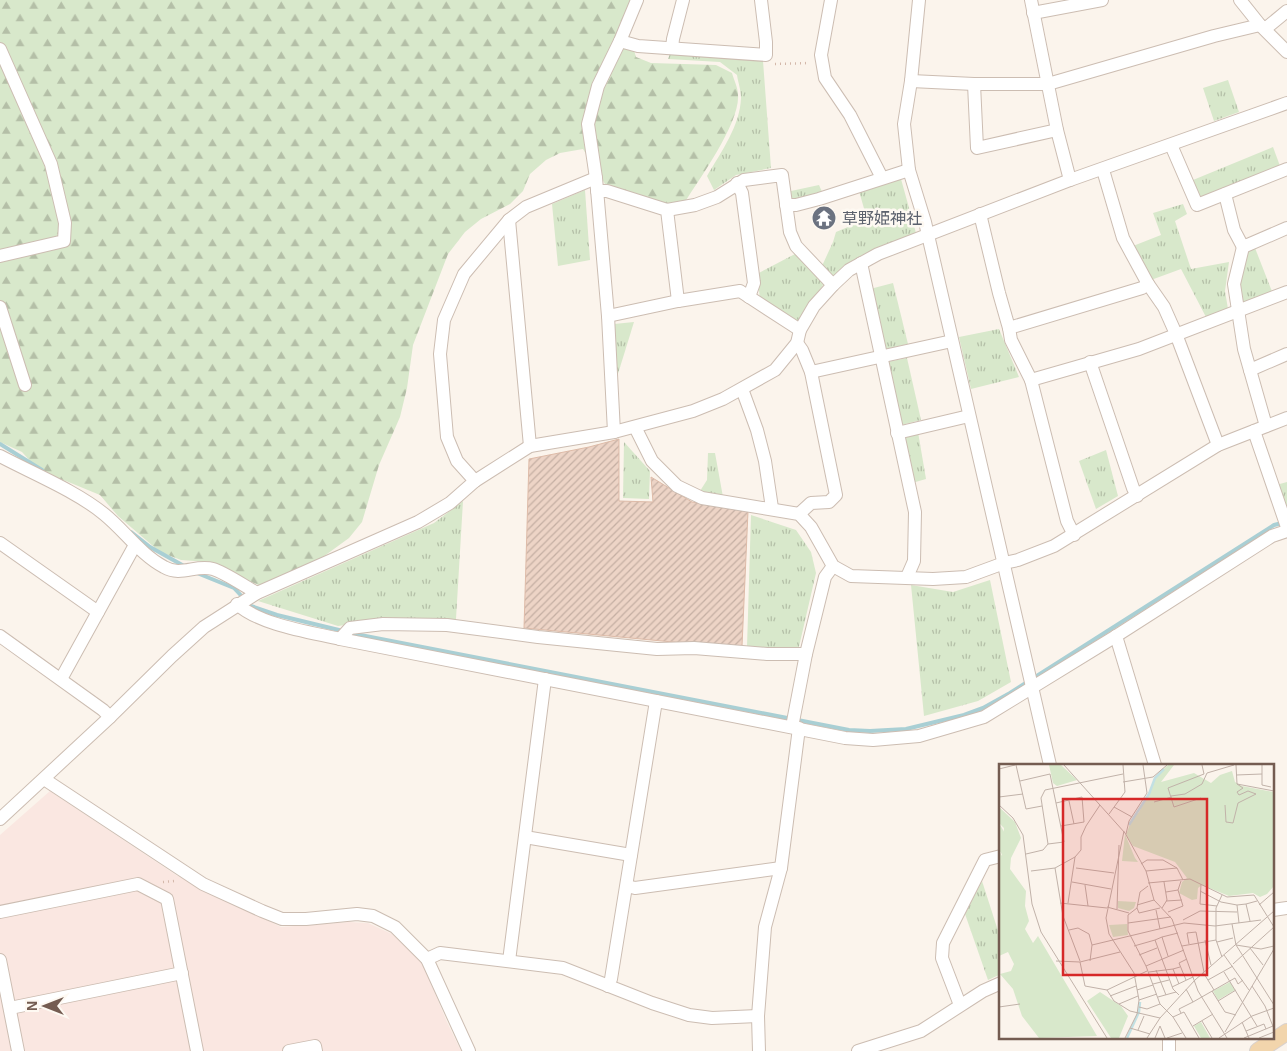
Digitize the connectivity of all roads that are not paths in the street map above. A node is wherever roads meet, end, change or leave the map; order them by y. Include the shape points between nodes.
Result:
1 (637, 0) edge
2 (683, 0) edge
3 (761, 0) edge
4 (831, 0) edge
5 (919, 0) edge
6 (1030, 0) edge
7 (1102, 0) edge
8 (1240, 0) edge
9 (1287, 11) edge
10 (1033, 13) junction
11 (1262, 27) junction
12 (620, 41) junction
13 (672, 48) junction
14 (0, 49) edge
15 (1287, 52) edge
16 (911, 81) junction
17 (974, 84) junction
18 (1048, 84) junction
19 (1287, 103) edge
20 (1057, 130) junction
21 (1171, 145) junction
22 (1287, 169) edge
23 (909, 170) junction
24 (1102, 170) junction
25 (882, 178) junction
26 (1070, 180) junction
27 (737, 183) junction
28 (596, 184) junction
29 (1225, 194) junction
30 (786, 205) junction
31 (668, 210) junction
32 (980, 214) junction
33 (509, 220) junction
34 (1287, 228) edge
35 (928, 235) junction
36 (1242, 247) junction
37 (0, 256) edge
38 (861, 263) junction
39 (1148, 284) junction
40 (833, 285) junction
41 (1287, 292) edge
42 (749, 297) junction
43 (678, 301) junction
44 (0, 307) edge
45 (1239, 312) junction
46 (608, 316) junction
47 (1009, 328) junction
48 (1176, 334) junction
49 (798, 336) junction
50 (952, 341) junction
51 (1287, 354) edge
52 (881, 357) junction
53 (1090, 362) junction
54 (1250, 370) junction
55 (811, 372) junction
56 (1030, 380) junction
57 (25, 386) dead end
58 (742, 389) junction
59 (968, 416) junction
60 (1287, 418) edge
61 (635, 427) junction
62 (1260, 429) junction
63 (614, 432) junction
64 (897, 433) junction
65 (530, 446) junction
66 (1218, 446) junction
67 (0, 456) edge
68 (475, 481) junction
69 (1137, 496) junction
70 (772, 508) junction
71 (800, 514) junction
72 (1287, 528) edge
73 (1287, 532) edge
74 (1074, 535) junction
75 (0, 543) edge
76 (136, 545) junction
77 (1004, 563) junction
78 (833, 566) junction
79 (907, 578) junction
80 (246, 599) junction
81 (98, 612) junction
82 (0, 636) edge
83 (1116, 636) junction
84 (340, 640) junction
85 (806, 654) junction
86 (61, 679) junction
87 (546, 679) junction
88 (1030, 683) junction
89 (656, 701) junction
90 (110, 718) junction
91 (796, 728) junction
92 (1050, 764) edge
93 (1155, 764) edge
94 (44, 780) junction
95 (0, 819) edge
96 (525, 837) junction
97 (632, 855) junction
98 (999, 857) edge
99 (781, 868) junction
100 (627, 886) junction
101 (1287, 908) edge
102 (1274, 910) edge
103 (0, 912) edge
104 (427, 959) junction
105 (0, 960) edge
106 (509, 961) junction
107 (182, 972) junction
108 (999, 984) edge
109 (608, 986) junction
110 (960, 1005) junction
111 (10, 1008) junction
112 (758, 1016) junction
113 (1287, 1032) edge
114 (1169, 1038) edge
115 (18, 1051) edge
116 (198, 1051) edge
117 (289, 1051) edge
118 (316, 1051) edge
119 (469, 1051) edge
120 (759, 1051) edge
121 (858, 1051) edge
122 (1169, 1051) edge
123 (1258, 1051) edge

1 - 12 street
2 - 13 street
3 - 13 street via 766,55
4 - 25 street via 822,55 825,78 850,115
5 - 16 street
6 - 10 street
7 - 10 street
8 - 11 street
9 - 11 street
10 - 18 street
11 - 15 street
11 - 18 street via 1205,38
12 - 13 street via 638,46
12 - 28 street via 598,86 588,124
14 - 37 street via 51,164 65,223 64,241
16 - 17 street
16 - 23 street via 904,124
17 - 18 street
17 - 20 street via 977,148
18 - 20 street
19 - 21 street
20 - 26 street
21 - 24 street
21 - 29 street via 1197,204
22 - 29 street
23 - 25 street
23 - 35 street
24 - 26 street
24 - 39 street via 1123,238
25 - 30 street via 820,199
26 - 32 street
27 - 30 street via 782,174
27 - 31 street via 717,197
27 - 42 street via 742,193 754,283
28 - 31 street via 608,191
28 - 33 street via 526,207
28 - 46 street
29 - 36 street
30 - 40 street via 790,232 796,246
31 - 43 street
32 - 35 street
32 - 47 street
33 - 65 street
33 - 68 street via 464,274 444,320 440,354 448,437 457,461
34 - 36 street
35 - 38 street
35 - 50 street
36 - 45 street via 1234,284
38 - 40 street
38 - 52 street
39 - 47 street
39 - 48 street via 1164,307
40 - 49 street via 814,306
41 - 45 street
42 - 43 street via 740,291
42 - 49 street
43 - 46 street
44 - 57 street
45 - 48 street
45 - 54 street
46 - 63 street
47 - 56 street via 1011,340
48 - 53 street via 1140,349
48 - 66 street
49 - 55 street
49 - 58 street via 775,370
50 - 52 street
50 - 59 street
51 - 54 street
52 - 55 street
52 - 64 street
53 - 56 street
53 - 69 street
54 - 62 street
55 - 71 street via 836,495 829,502 811,503
56 - 74 street via 1067,521
58 - 61 street via 693,411
58 - 70 street via 758,430
59 - 64 street
59 - 77 street
60 - 62 street
61 - 63 street
61 - 70 street via 652,462 677,486 702,498
62 - 66 street
62 - 72 street
63 - 65 street
64 - 79 street via 916,512 914,561
65 - 68 street
66 - 69 street
67 - 76 street via 104,514
68 - 80 street via 450,503 418,522
69 - 74 street
70 - 71 street
71 - 78 street via 812,527
73 - 83 street via 1272,536
74 - 77 street via 1054,546
75 - 81 street
76 - 80 street via 165,568 181,572 213,569
76 - 81 street
77 - 79 street via 966,577
77 - 88 street
78 - 79 street via 852,576
78 - 85 street via 826,578
80 - 84 street via 245,612 268,622
80 - 90 street via 204,627
81 - 86 street
82 - 86 street
83 - 88 street
83 - 93 street
84 - 85 street via 350,628 384,624 447,625 657,648
84 - 87 street
85 - 91 street
86 - 90 street
87 - 89 street
87 - 96 street
88 - 91 street via 984,717 919,736 873,740
88 - 92 street
89 - 91 street
89 - 97 street
90 - 94 street
91 - 99 street
94 - 95 street
94 - 104 street via 203,884 282,919 357,914 373,916 395,927
96 - 97 street
96 - 106 street
97 - 100 street
98 - 110 street via 986,860 943,942 942,958
99 - 100 street via 636,888
99 - 112 street via 765,927
100 - 109 street via 612,979
101 - 102 street
103 - 107 street via 138,884 167,899
104 - 106 street via 440,953
104 - 119 street
105 - 111 street
106 - 109 street via 563,968
107 - 111 street
107 - 116 street
108 - 110 street
109 - 112 street via 689,1015 712,1018
110 - 121 street via 922,1031
111 - 115 street
112 - 120 street
113 - 123 main road
114 - 122 street
117 - 118 street via 315,1046

